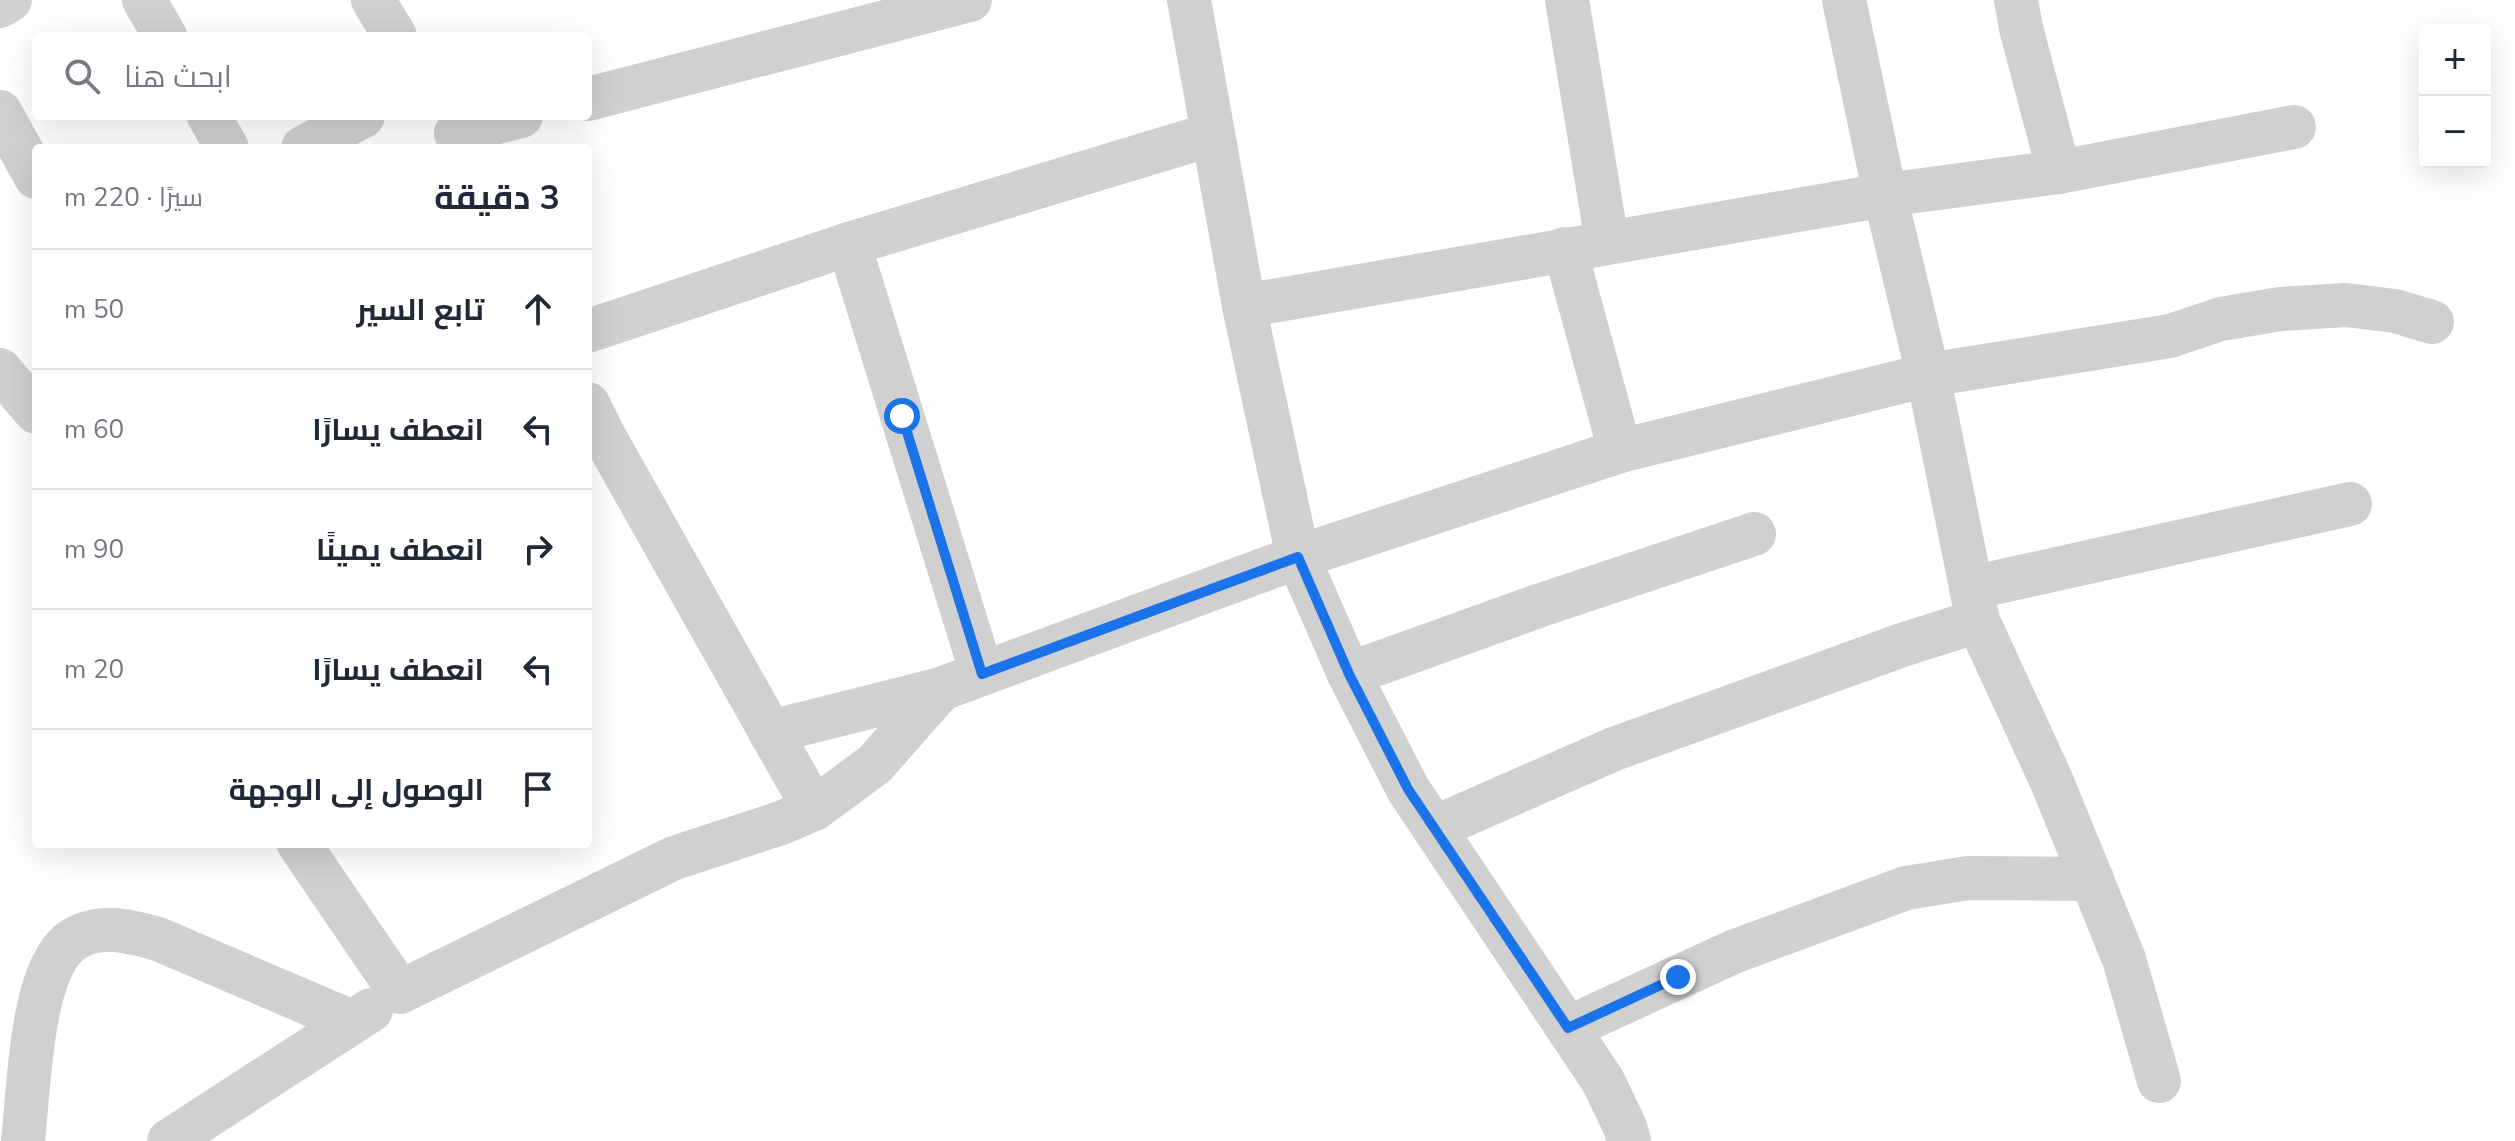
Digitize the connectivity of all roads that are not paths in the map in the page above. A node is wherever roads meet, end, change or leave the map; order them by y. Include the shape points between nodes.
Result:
1 (10, 0) edge
2 (144, 0) edge
3 (373, 0) edge
4 (970, 0) edge
5 (1189, 0) edge
6 (1567, 0) edge
7 (1844, 0) edge
8 (2016, 0) edge
9 (0, 6) edge
10 (163, 32) edge
11 (393, 32) edge
12 (592, 98) edge
13 (0, 112) edge
14 (211, 120) edge
15 (356, 120) edge
16 (504, 120) edge
17 (2294, 127) dead end
18 (454, 132) edge
19 (1213, 134) junction
20 (225, 144) edge
21 (310, 144) edge
22 (32, 170) edge
23 (2059, 172) junction
24 (1885, 195) junction
25 (849, 244) junction
26 (1586, 245) junction
27 (1244, 306) junction
28 (2432, 322) dead end
29 (592, 330) edge
30 (0, 370) edge
31 (1928, 375) junction
32 (32, 407) edge
33 (594, 430) edge
34 (1620, 451) junction
35 (2350, 504) dead end
36 (1754, 534) dead end
37 (1298, 557) junction
38 (1974, 604) junction
39 (982, 674) junction
40 (1349, 674) junction
41 (941, 689) junction
42 (770, 732) junction
43 (814, 809) junction
44 (1434, 828) junction
45 (302, 848) edge
46 (2092, 879) junction
47 (400, 992) junction
48 (352, 1022) junction
49 (1568, 1028) junction
50 (2159, 1081) dead end
51 (23, 1141) edge
52 (169, 1141) edge
53 (1629, 1141) edge

1 - 9 street
2 - 10 street
3 - 11 street
4 - 12 street
5 - 19 street
6 - 26 street
7 - 24 street
8 - 23 street
13 - 22 street
14 - 20 street
15 - 21 street
16 - 18 street
17 - 23 street
19 - 25 street
19 - 27 street
23 - 24 street
24 - 26 street
24 - 31 street
25 - 29 street
25 - 39 street
26 - 27 street
26 - 34 street
27 - 37 street
28 - 31 street via 2346,305 2280,309 2221,319 2170,336
30 - 32 street
31 - 34 street
31 - 38 street
33 - 42 street
34 - 37 street
35 - 38 street
36 - 40 street
37 - 39 street
37 - 40 street
38 - 44 street via 1905,644 1614,749
38 - 46 street
39 - 41 street
40 - 44 street
41 - 42 street
41 - 43 street via 875,764
42 - 43 street
43 - 47 street via 674,858
44 - 49 street
45 - 47 street
46 - 49 street via 1968,878 1906,888 1733,952
46 - 50 street via 2124,959
47 - 48 street
48 - 51 street via 158,939 129,930 85,935 70,942 45,980
48 - 52 street
49 - 53 street via 1603,1081

